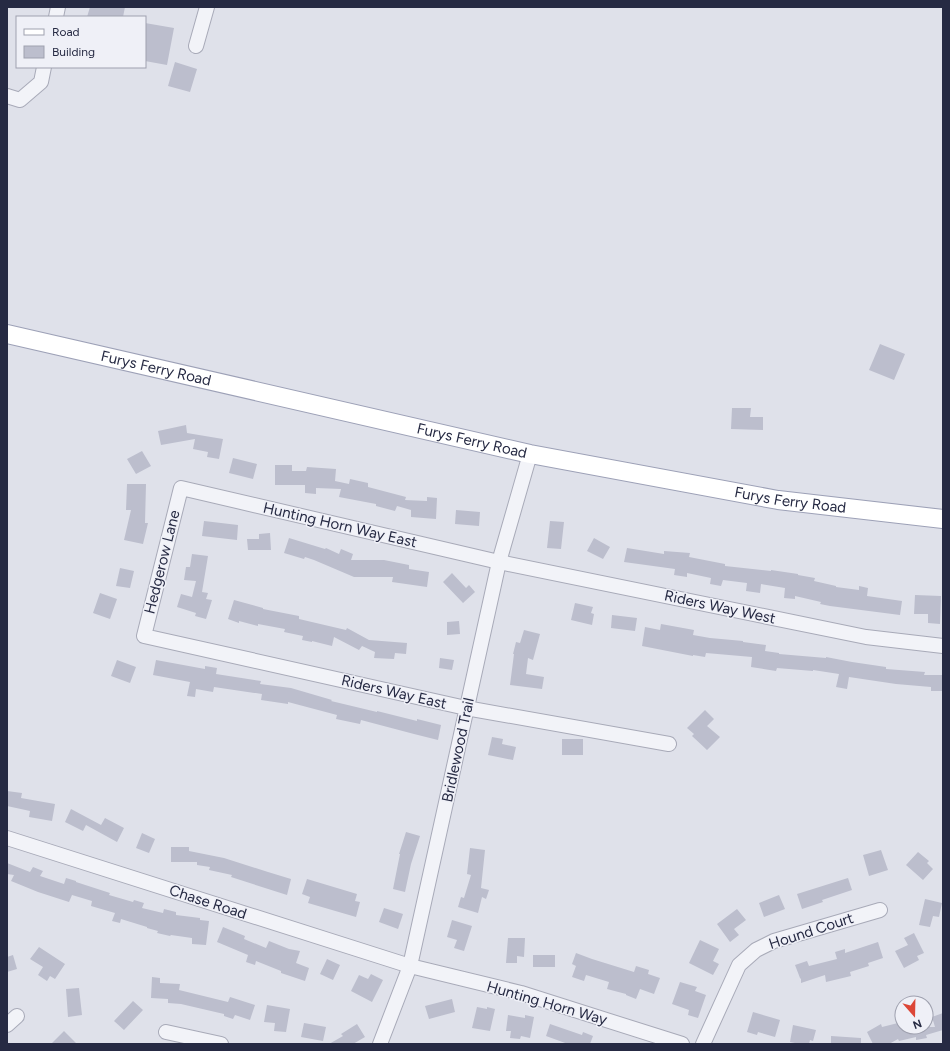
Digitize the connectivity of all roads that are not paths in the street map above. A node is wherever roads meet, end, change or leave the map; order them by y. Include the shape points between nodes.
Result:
1 (207, 7) edge
2 (196, 46) dead end
3 (44, 68) edge
4 (7, 96) edge
5 (7, 334) edge
6 (530, 454) junction
7 (181, 488) joint
8 (943, 519) edge
9 (499, 562) junction
10 (144, 636) joint
11 (943, 646) edge
12 (466, 708) junction
13 (669, 744) dead end
14 (7, 838) edge
15 (880, 910) dead end
16 (410, 966) junction
17 (166, 1032) dead end
18 (221, 1044) edge
19 (380, 1044) edge
20 (682, 1044) edge
21 (703, 1044) edge

1 - 2 street
3 - 4 street via 41,82 20,100
5 - 6 main road, Furys Ferry Road
6 - 8 main road, Furys Ferry Road via 778,500
6 - 9 street, Bridlewood Trail
7 - 9 street, Hunting Horn Way East
7 - 10 street, Hedgerow Lane
9 - 11 street, Riders Way West via 866,637
9 - 12 street, Bridlewood Trail
10 - 12 street, Riders Way East
12 - 13 street, Riders Way East
12 - 16 street, Bridlewood Trail
14 - 16 street, Chase Road
15 - 21 street, Hound Court via 774,940 756,950 739,966
16 - 19 street, Bridlewood Trail
16 - 20 street, Hunting Horn Way via 521,993
17 - 18 street

